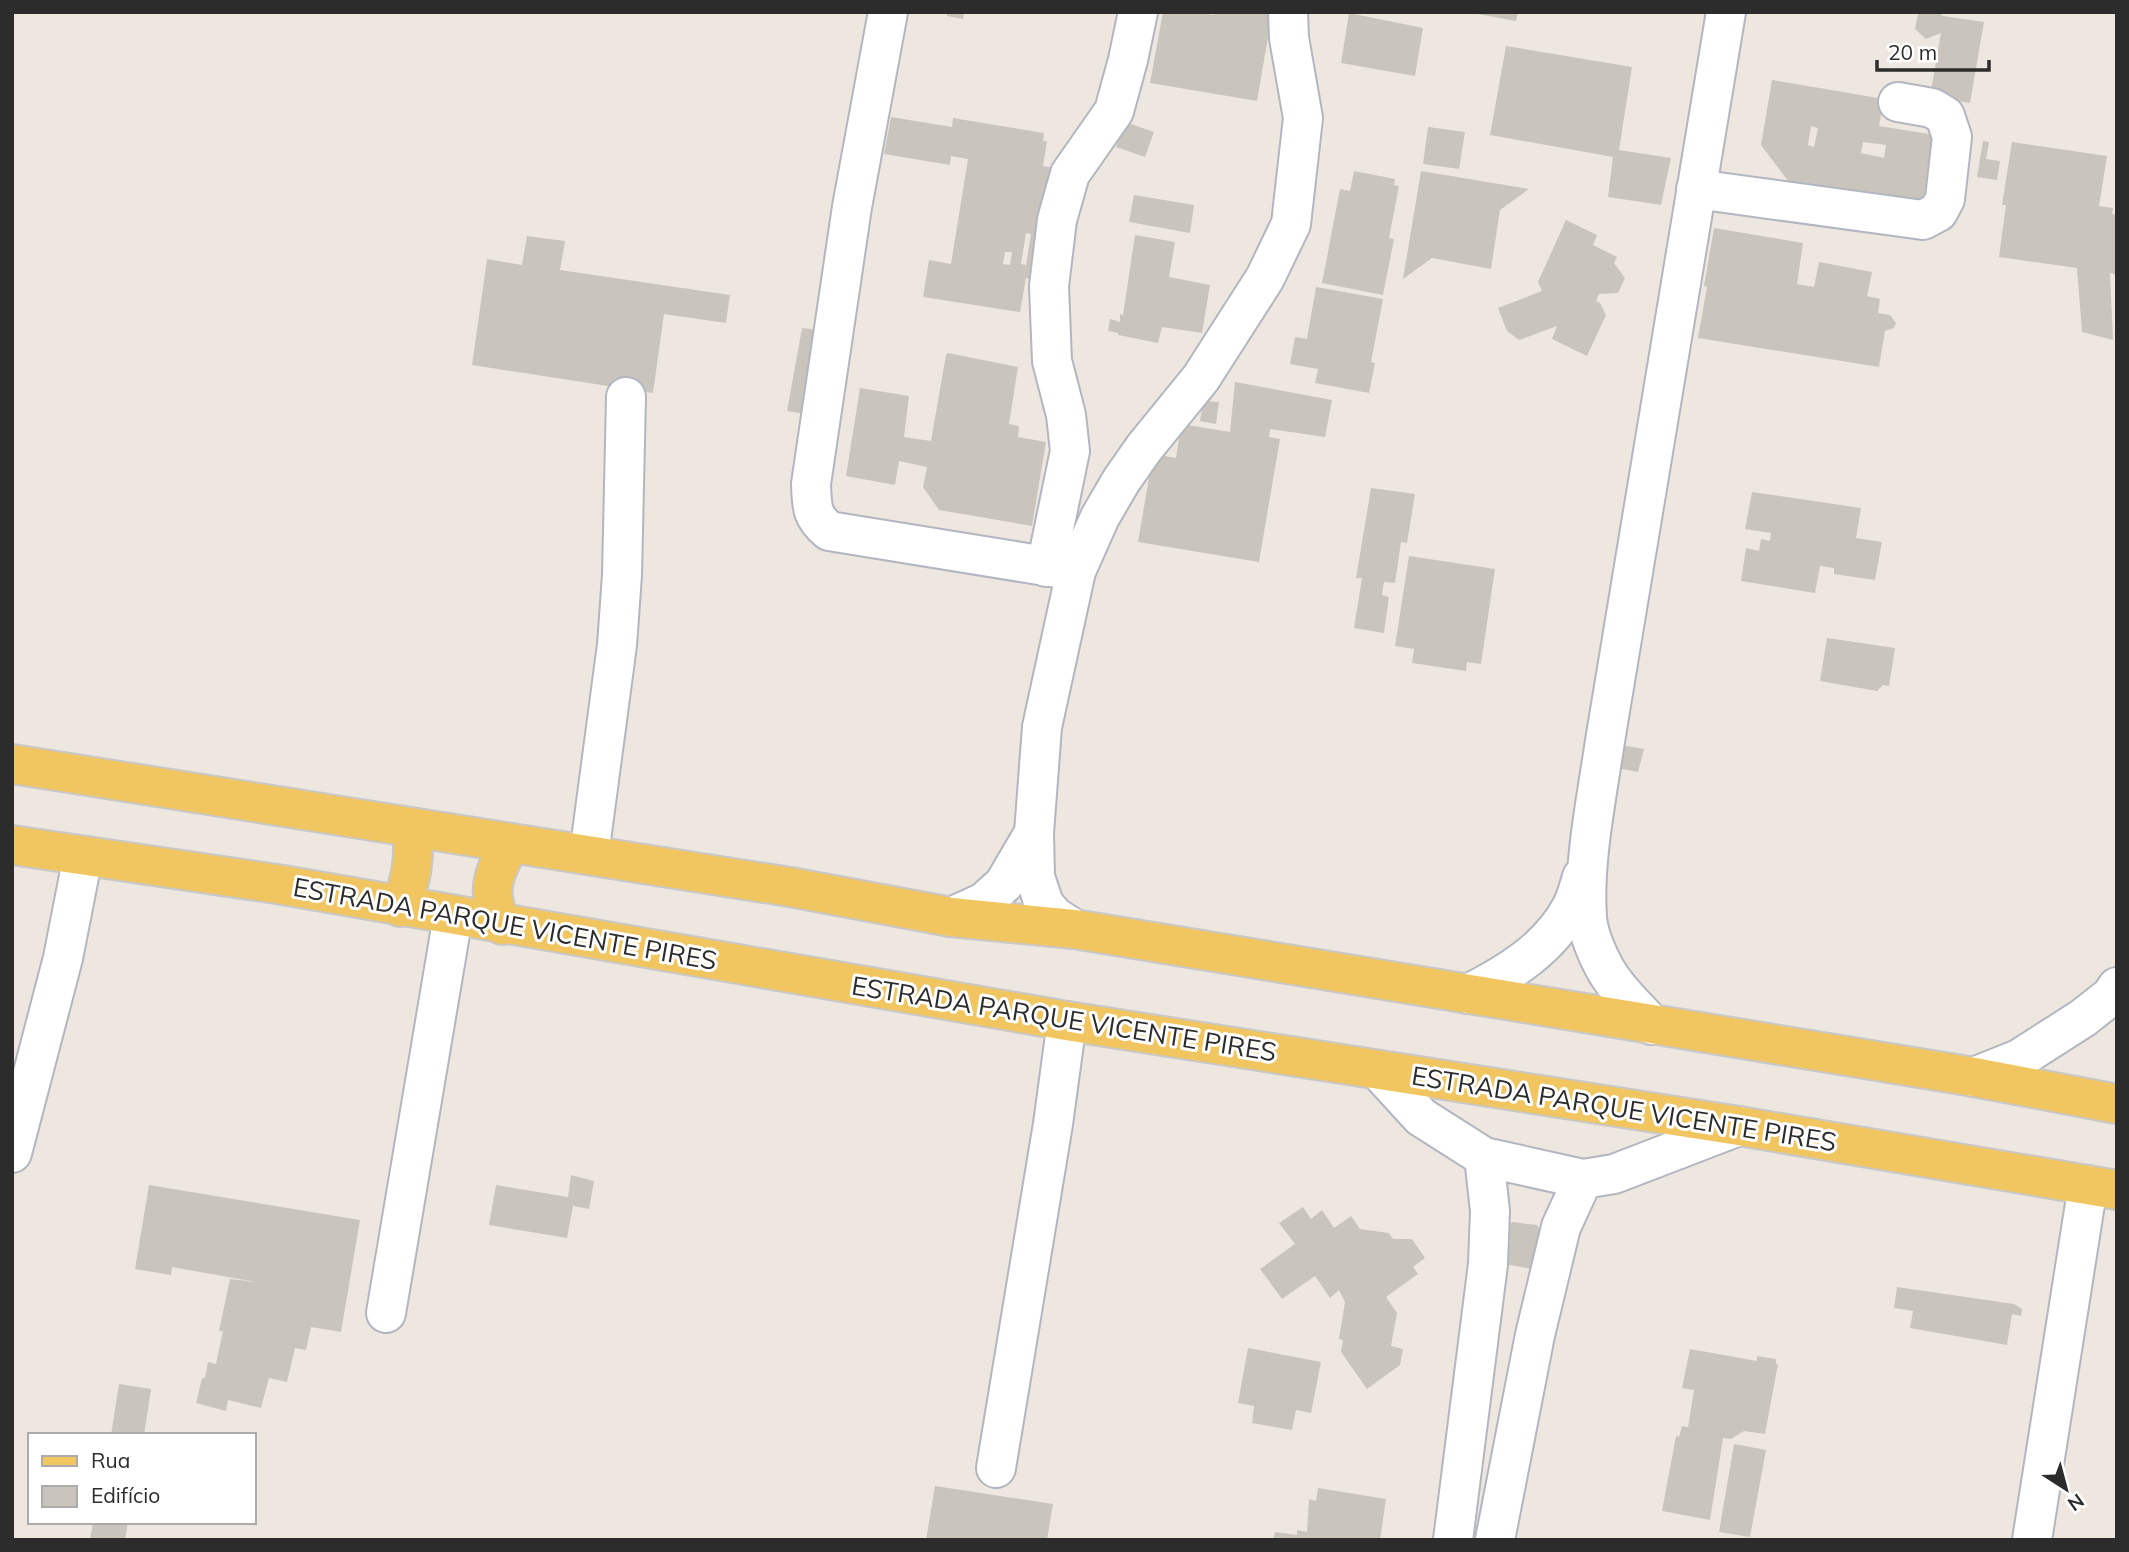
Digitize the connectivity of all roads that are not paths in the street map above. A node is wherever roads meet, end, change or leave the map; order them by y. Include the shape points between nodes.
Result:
1 (888, 12) edge
2 (1138, 12) edge
3 (1288, 12) edge
4 (1726, 12) edge
5 (1898, 102) dead end
6 (1696, 189) junction
7 (626, 397) dead end
8 (1061, 569) junction
9 (12, 764) edge
10 (412, 828) junction
11 (1034, 833) junction
12 (510, 844) junction
13 (12, 845) edge
14 (589, 855) junction
15 (83, 856) junction
16 (1589, 858) junction
17 (400, 907) junction
18 (453, 916) junction
19 (951, 917) junction
20 (502, 925) junction
21 (1074, 929) junction
22 (2117, 987) edge
23 (1468, 994) junction
24 (1067, 1021) junction
25 (1652, 1025) junction
26 (1378, 1070) junction
27 (1974, 1077) junction
28 (2117, 1104) edge
29 (1739, 1126) junction
30 (12, 1153) edge
31 (1484, 1157) junction
32 (1583, 1179) junction
33 (2103, 1187) edge
34 (386, 1313) dead end
35 (1479, 1330) junction
36 (1535, 1335) junction
37 (996, 1468) dead end
38 (1455, 1527) edge
39 (1497, 1530) edge
40 (2032, 1540) edge

1 - 8 street via 850,220 811,484 812,508 829,531
2 - 8 street via 1114,111 1070,174 1058,220 1049,286 1052,361 1070,451
3 - 8 street via 1303,118 1291,224 1265,278 1201,378 1143,448
4 - 6 street
5 - 6 street via 1932,108 1945,116 1952,137 1945,199 1938,212 1923,220
6 - 16 street
7 - 14 street via 617,645
8 - 11 street
9 - 10 main road
10 - 12 main road
10 - 17 main road via 412,873
11 - 19 street via 1004,884 984,902
11 - 21 street via 1035,877 1044,904
12 - 14 main road
12 - 20 main road via 493,874 494,910
13 - 15 main road, ESTRADA PARQUE VICENTE PIRES
14 - 19 main road
15 - 17 main road, ESTRADA PARQUE VICENTE PIRES
15 - 30 street via 63,958
16 - 23 street via 1572,908 1546,942 1505,976
16 - 25 street via 1587,918 1591,936 1602,965
17 - 18 main road, ESTRADA PARQUE VICENTE PIRES
18 - 20 main road, ESTRADA PARQUE VICENTE PIRES
18 - 34 street
19 - 21 main road
20 - 24 main road, ESTRADA PARQUE VICENTE PIRES
21 - 23 main road
22 - 27 street via 2051,1039
23 - 25 main road
24 - 26 main road, ESTRADA PARQUE VICENTE PIRES
24 - 37 street
25 - 27 main road
26 - 29 main road, ESTRADA PARQUE VICENTE PIRES
26 - 31 street via 1421,1117
27 - 28 main road
29 - 32 street via 1614,1174
29 - 33 main road, ESTRADA PARQUE VICENTE PIRES
31 - 32 street
31 - 35 street via 1490,1211
32 - 36 street via 1562,1227
33 - 40 street
35 - 36 street
35 - 38 street
36 - 39 street
38 - 39 street

